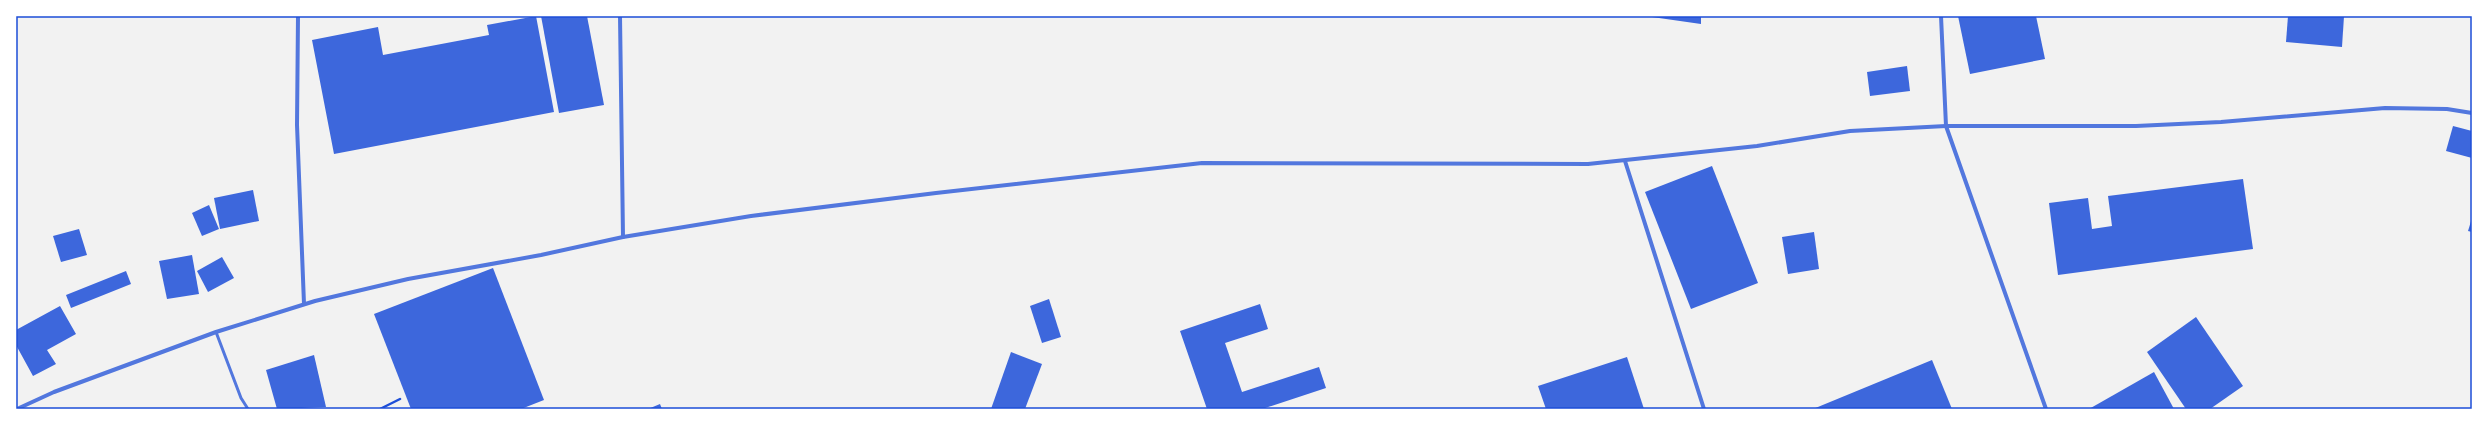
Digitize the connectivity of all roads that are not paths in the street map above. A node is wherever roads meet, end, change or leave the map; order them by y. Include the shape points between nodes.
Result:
1 (298, 16) edge
2 (620, 16) edge
3 (1941, 16) edge
4 (2472, 112) edge
5 (1946, 126) junction
6 (1625, 161) junction
7 (624, 237) junction
8 (304, 304) junction
9 (216, 332) junction
10 (17, 409) edge
11 (248, 409) edge
12 (1704, 409) edge
13 (2046, 409) edge

1 - 8 street via 297,125
2 - 7 street
3 - 5 street
4 - 5 street via 2385,108 2222,122 2136,126
5 - 6 street via 1850,132
5 - 13 street
6 - 7 street via 1588,164 1202,163 751,216
6 - 12 street
7 - 8 street via 408,279
8 - 9 street
9 - 10 street via 54,392
9 - 11 lane via 241,398

